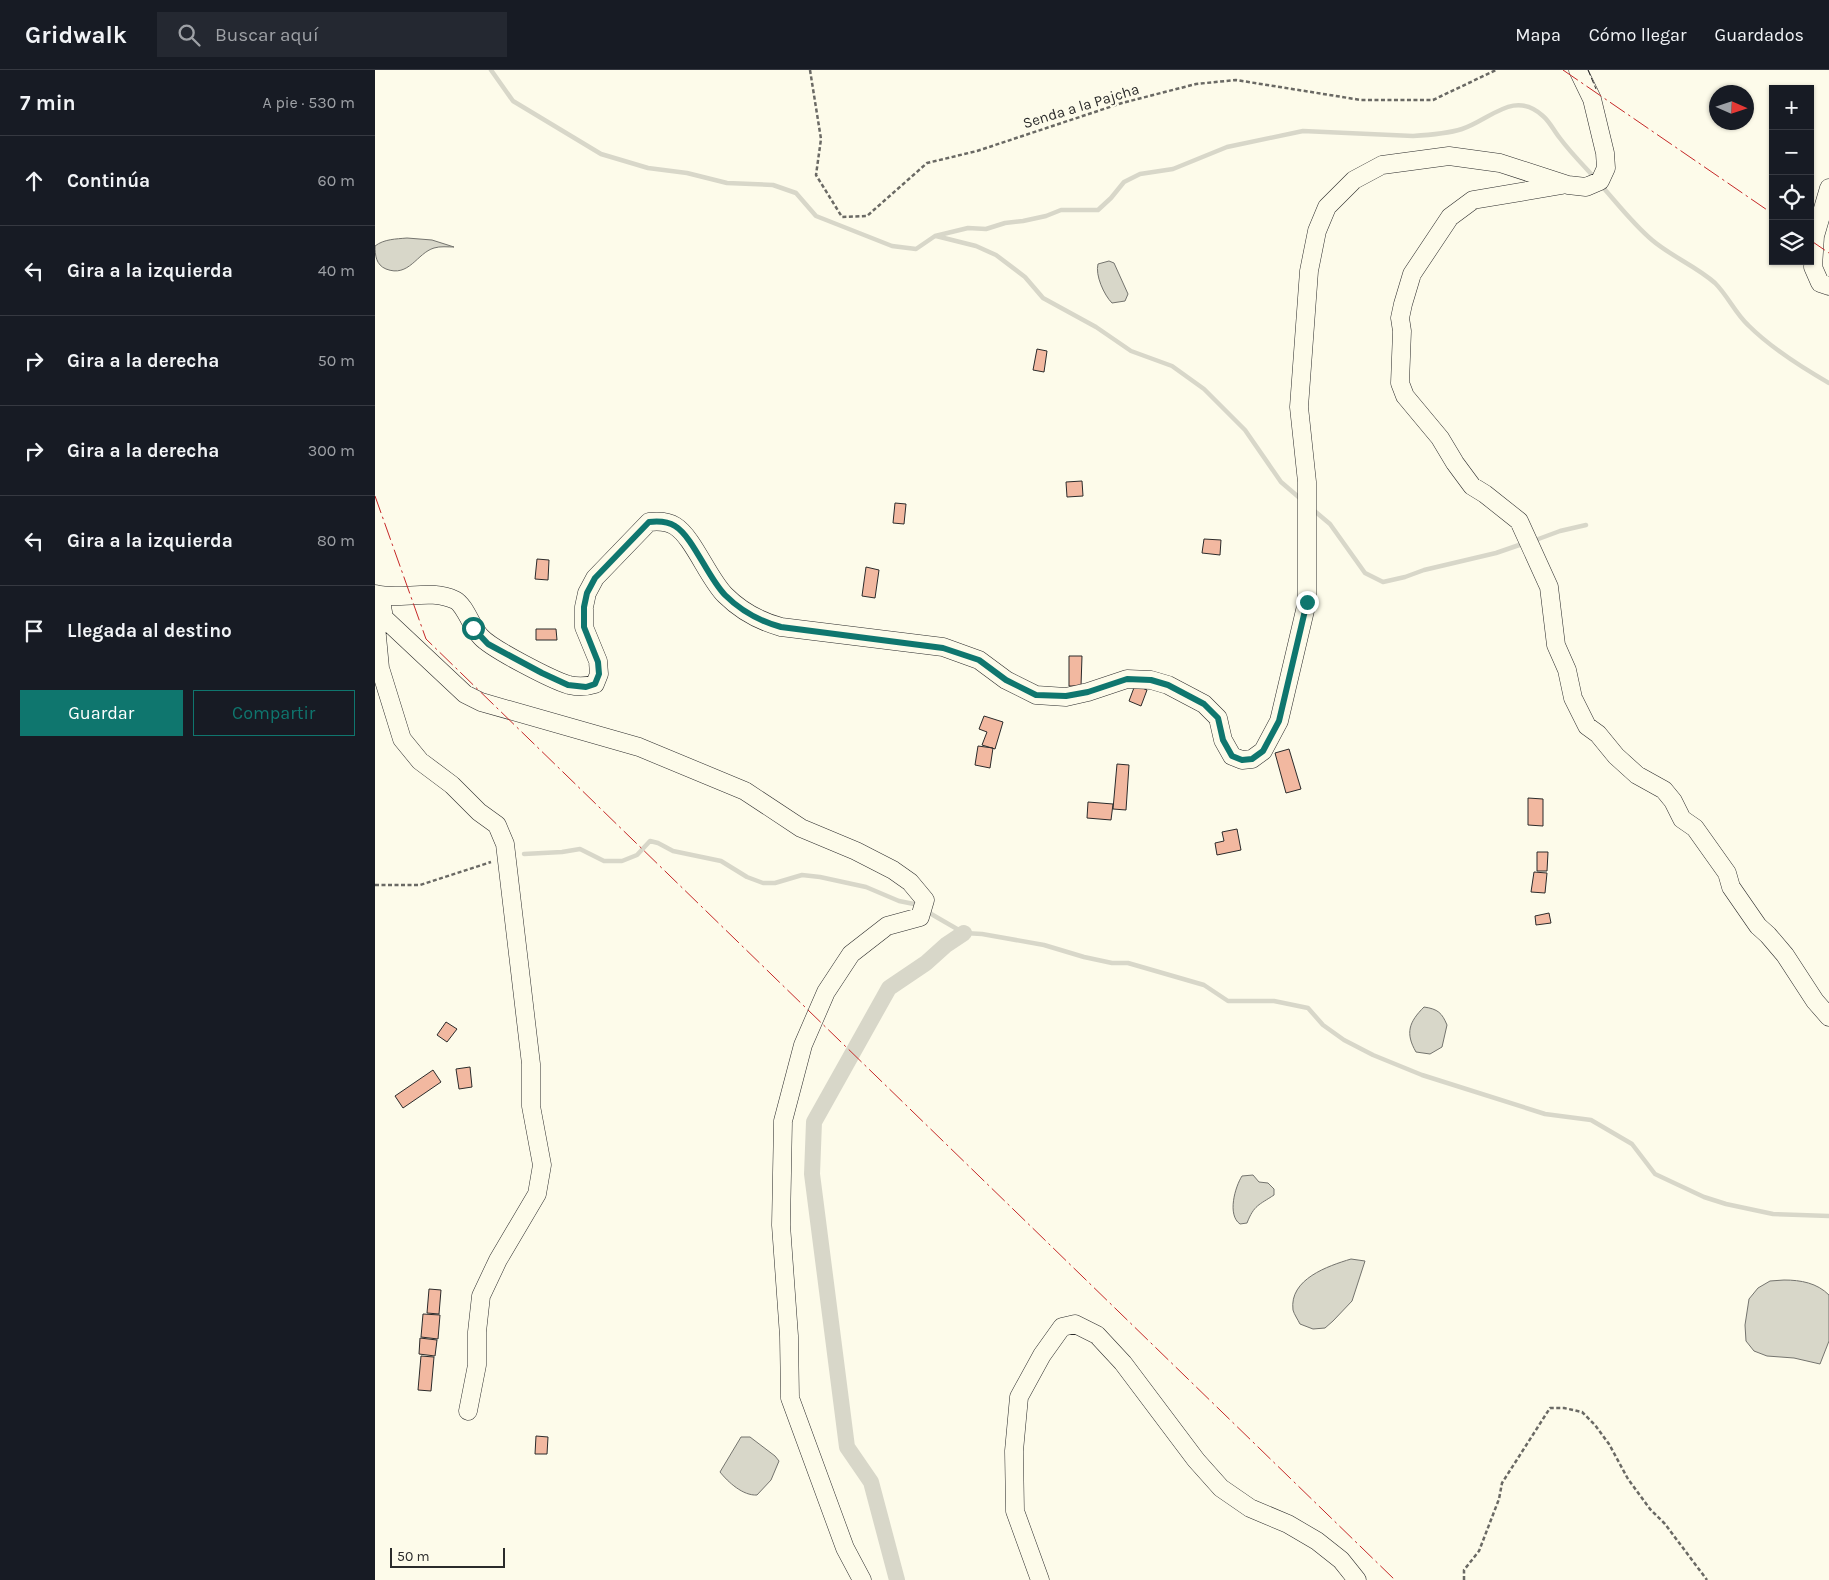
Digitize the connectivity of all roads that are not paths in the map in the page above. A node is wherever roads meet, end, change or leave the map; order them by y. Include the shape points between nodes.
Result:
1 (1578, 70) edge
2 (1568, 185) junction
3 (1829, 188) edge
4 (1829, 286) edge
5 (377, 595) edge
6 (1829, 1017) edge
7 (468, 1411) dead end
8 (862, 1580) edge
9 (1040, 1580) edge
10 (1357, 1580) edge

1 - 2 street via 1592,99 1607,168 1600,181 1586,186
2 - 5 street via 1500,163 1449,156 1382,165 1354,180 1327,207 1317,230 1309,270 1299,407 1307,482 1307,602 1279,721 1263,751 1252,759 1232,756 1223,740 1218,718 1204,704 1151,680 1127,679 1066,696 1036,695 1006,680 979,660 943,648 762,622 724,594 690,542 676,526 662,521 649,522 595,578 587,593 584,627 598,662 599,674 595,684 586,687 568,685 488,644 473,628 458,601 443,595
2 - 6 street via 1473,200 1450,217 1412,274 1400,318 1400,383 1405,396 1440,438 1472,486 1519,521 1549,587 1557,645 1573,698 1587,726 1637,775 1664,790 1682,818 1695,828 1727,873 1731,887 1758,926 1785,955
3 - 4 street via 1815,236 1813,267 1820,283
5 - 7 street via 380,668 402,739 419,761 497,825 505,844 531,1064 531,1106 542,1165 537,1194 497,1260 481,1296 477,1365
5 - 8 street via 384,618 465,694 481,702 639,747 745,790 801,828 893,870 910,882 925,900 920,917 887,926 851,954 826,992 803,1045 783,1121 781,1226 790,1398 845,1548
9 - 10 street via 1015,1510 1014,1451 1019,1398 1042,1355 1062,1327 1075,1324 1097,1335 1123,1363 1221,1488 1250,1508 1317,1541 1341,1560

